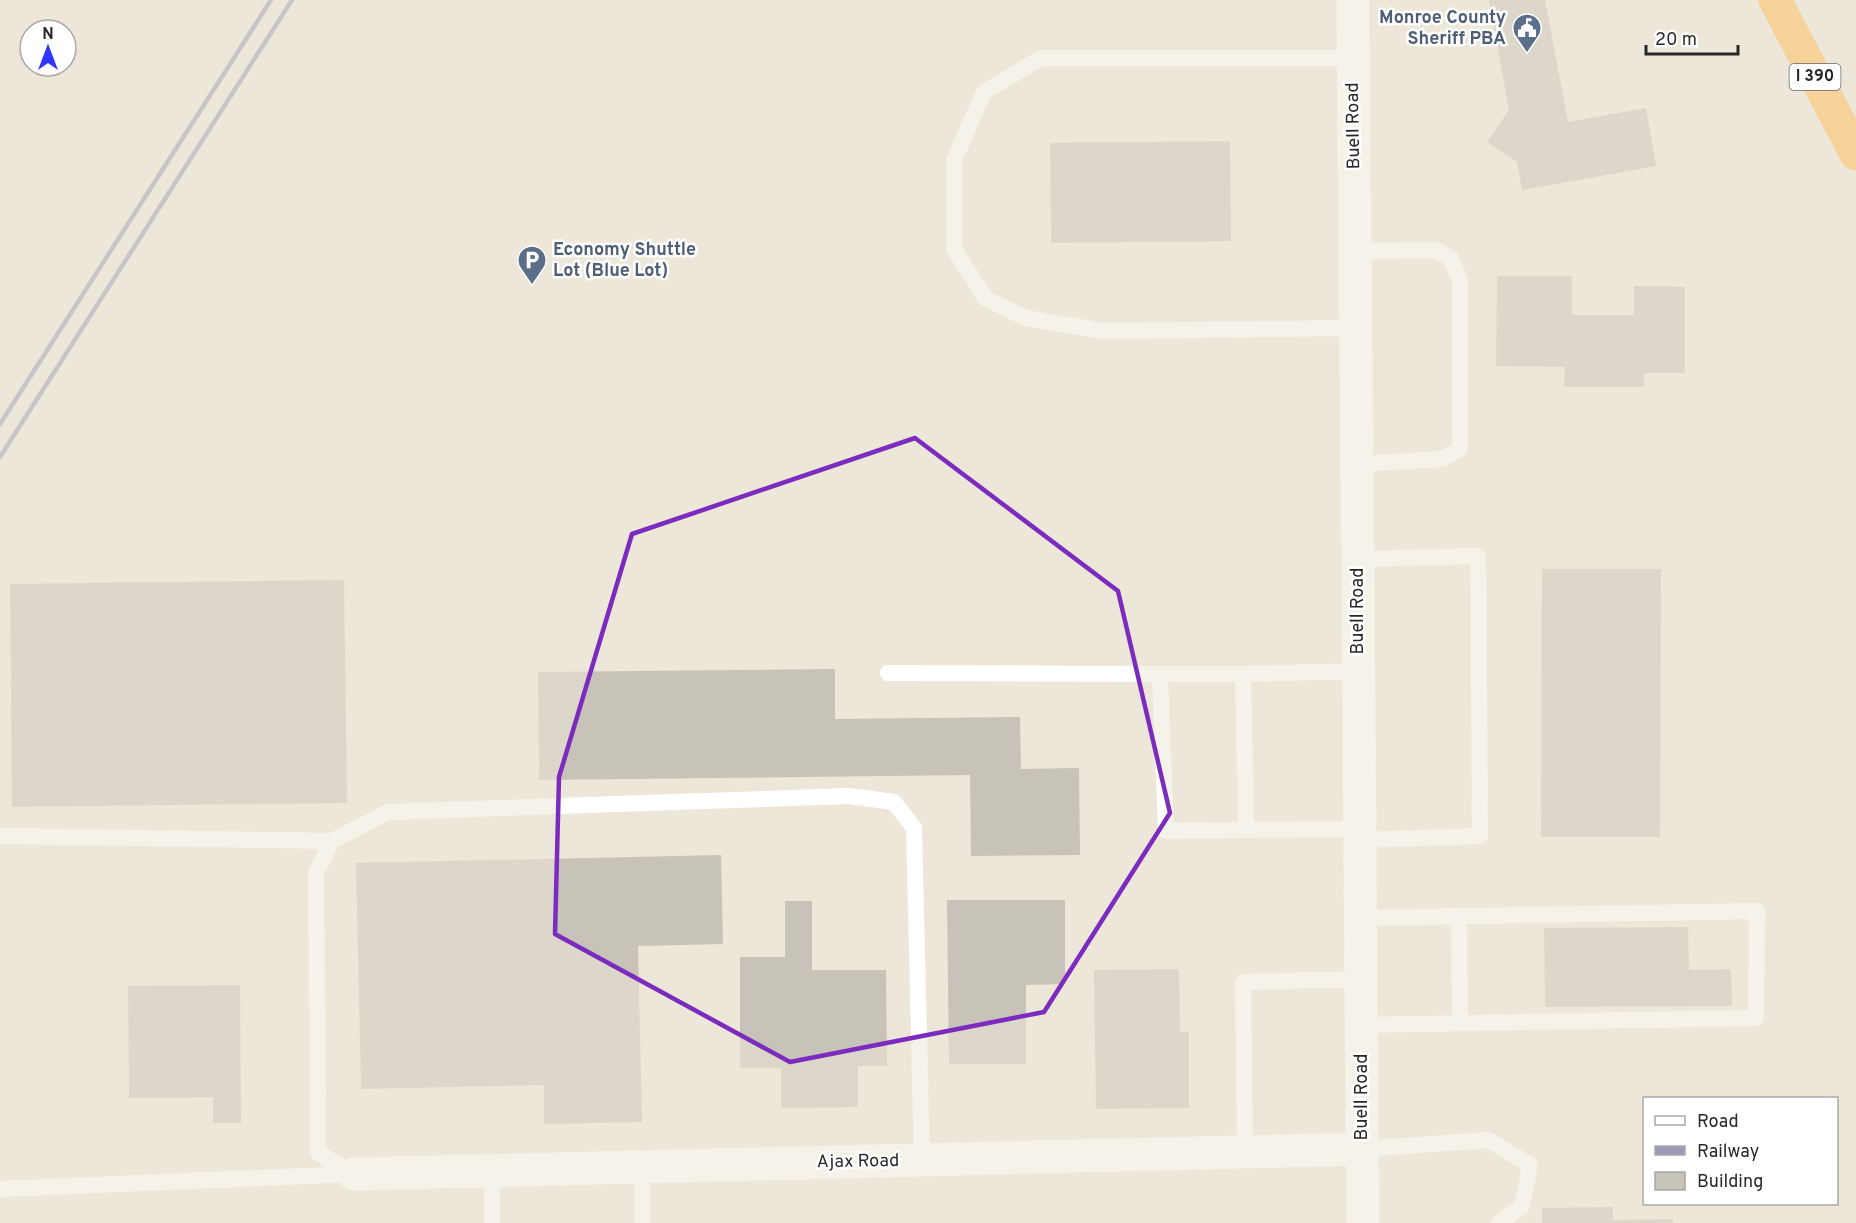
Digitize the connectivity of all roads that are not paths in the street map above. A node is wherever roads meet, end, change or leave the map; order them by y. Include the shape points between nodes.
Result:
1 (1353, 0) edge
2 (1775, 0) edge
3 (1353, 58) junction
4 (1856, 153) edge
5 (1356, 251) junction
6 (1355, 328) junction
7 (1357, 464) junction
8 (1358, 559) junction
9 (1359, 671) junction
10 (888, 673) dead end
11 (1160, 674) junction
12 (1243, 674) junction
13 (1246, 830) junction
14 (1360, 834) junction
15 (0, 836) edge
16 (332, 841) junction
17 (1459, 917) junction
18 (1360, 918) junction
19 (1361, 979) junction
20 (1460, 1023) junction
21 (1362, 1025) junction
22 (1362, 1149) junction
23 (1245, 1152) junction
24 (922, 1160) junction
25 (642, 1167) junction
26 (492, 1171) junction
27 (354, 1174) junction
28 (0, 1188) edge
29 (492, 1223) edge
30 (642, 1223) edge
31 (1363, 1223) edge
32 (1499, 1223) edge

1 - 3 street, Buell Road
2 - 4 highway, I 390
3 - 5 street, Buell Road
3 - 6 lane via 1041,58 984,92 954,160 954,249 986,299 1026,318 1104,331
5 - 6 street, Buell Road
5 - 7 lane via 1437,250 1451,259 1460,280 1460,449 1442,459
6 - 7 street, Buell Road
7 - 8 street, Buell Road
8 - 9 street, Buell Road
8 - 14 lane via 1478,556 1480,836
9 - 12 lane
9 - 14 street, Buell Road
10 - 11 lane
11 - 12 lane
11 - 13 lane via 1166,831
12 - 13 lane
13 - 14 lane
14 - 18 street, Buell Road
15 - 16 lane
16 - 24 lane via 388,812 849,796 894,802 914,828
16 - 27 lane via 316,873 318,1153
17 - 18 lane
17 - 20 lane
17 - 20 lane via 1757,911 1756,1018
18 - 19 street, Buell Road
19 - 21 street, Buell Road
19 - 23 lane via 1243,982
20 - 21 lane
21 - 22 street, Buell Road
22 - 23 street, Ajax Road
22 - 31 street, Buell Road
22 - 32 lane via 1489,1140 1530,1165 1522,1206
23 - 24 street, Ajax Road
24 - 25 street, Ajax Road
25 - 26 street, Ajax Road
25 - 30 lane
26 - 27 street, Ajax Road
26 - 29 lane
27 - 28 lane

